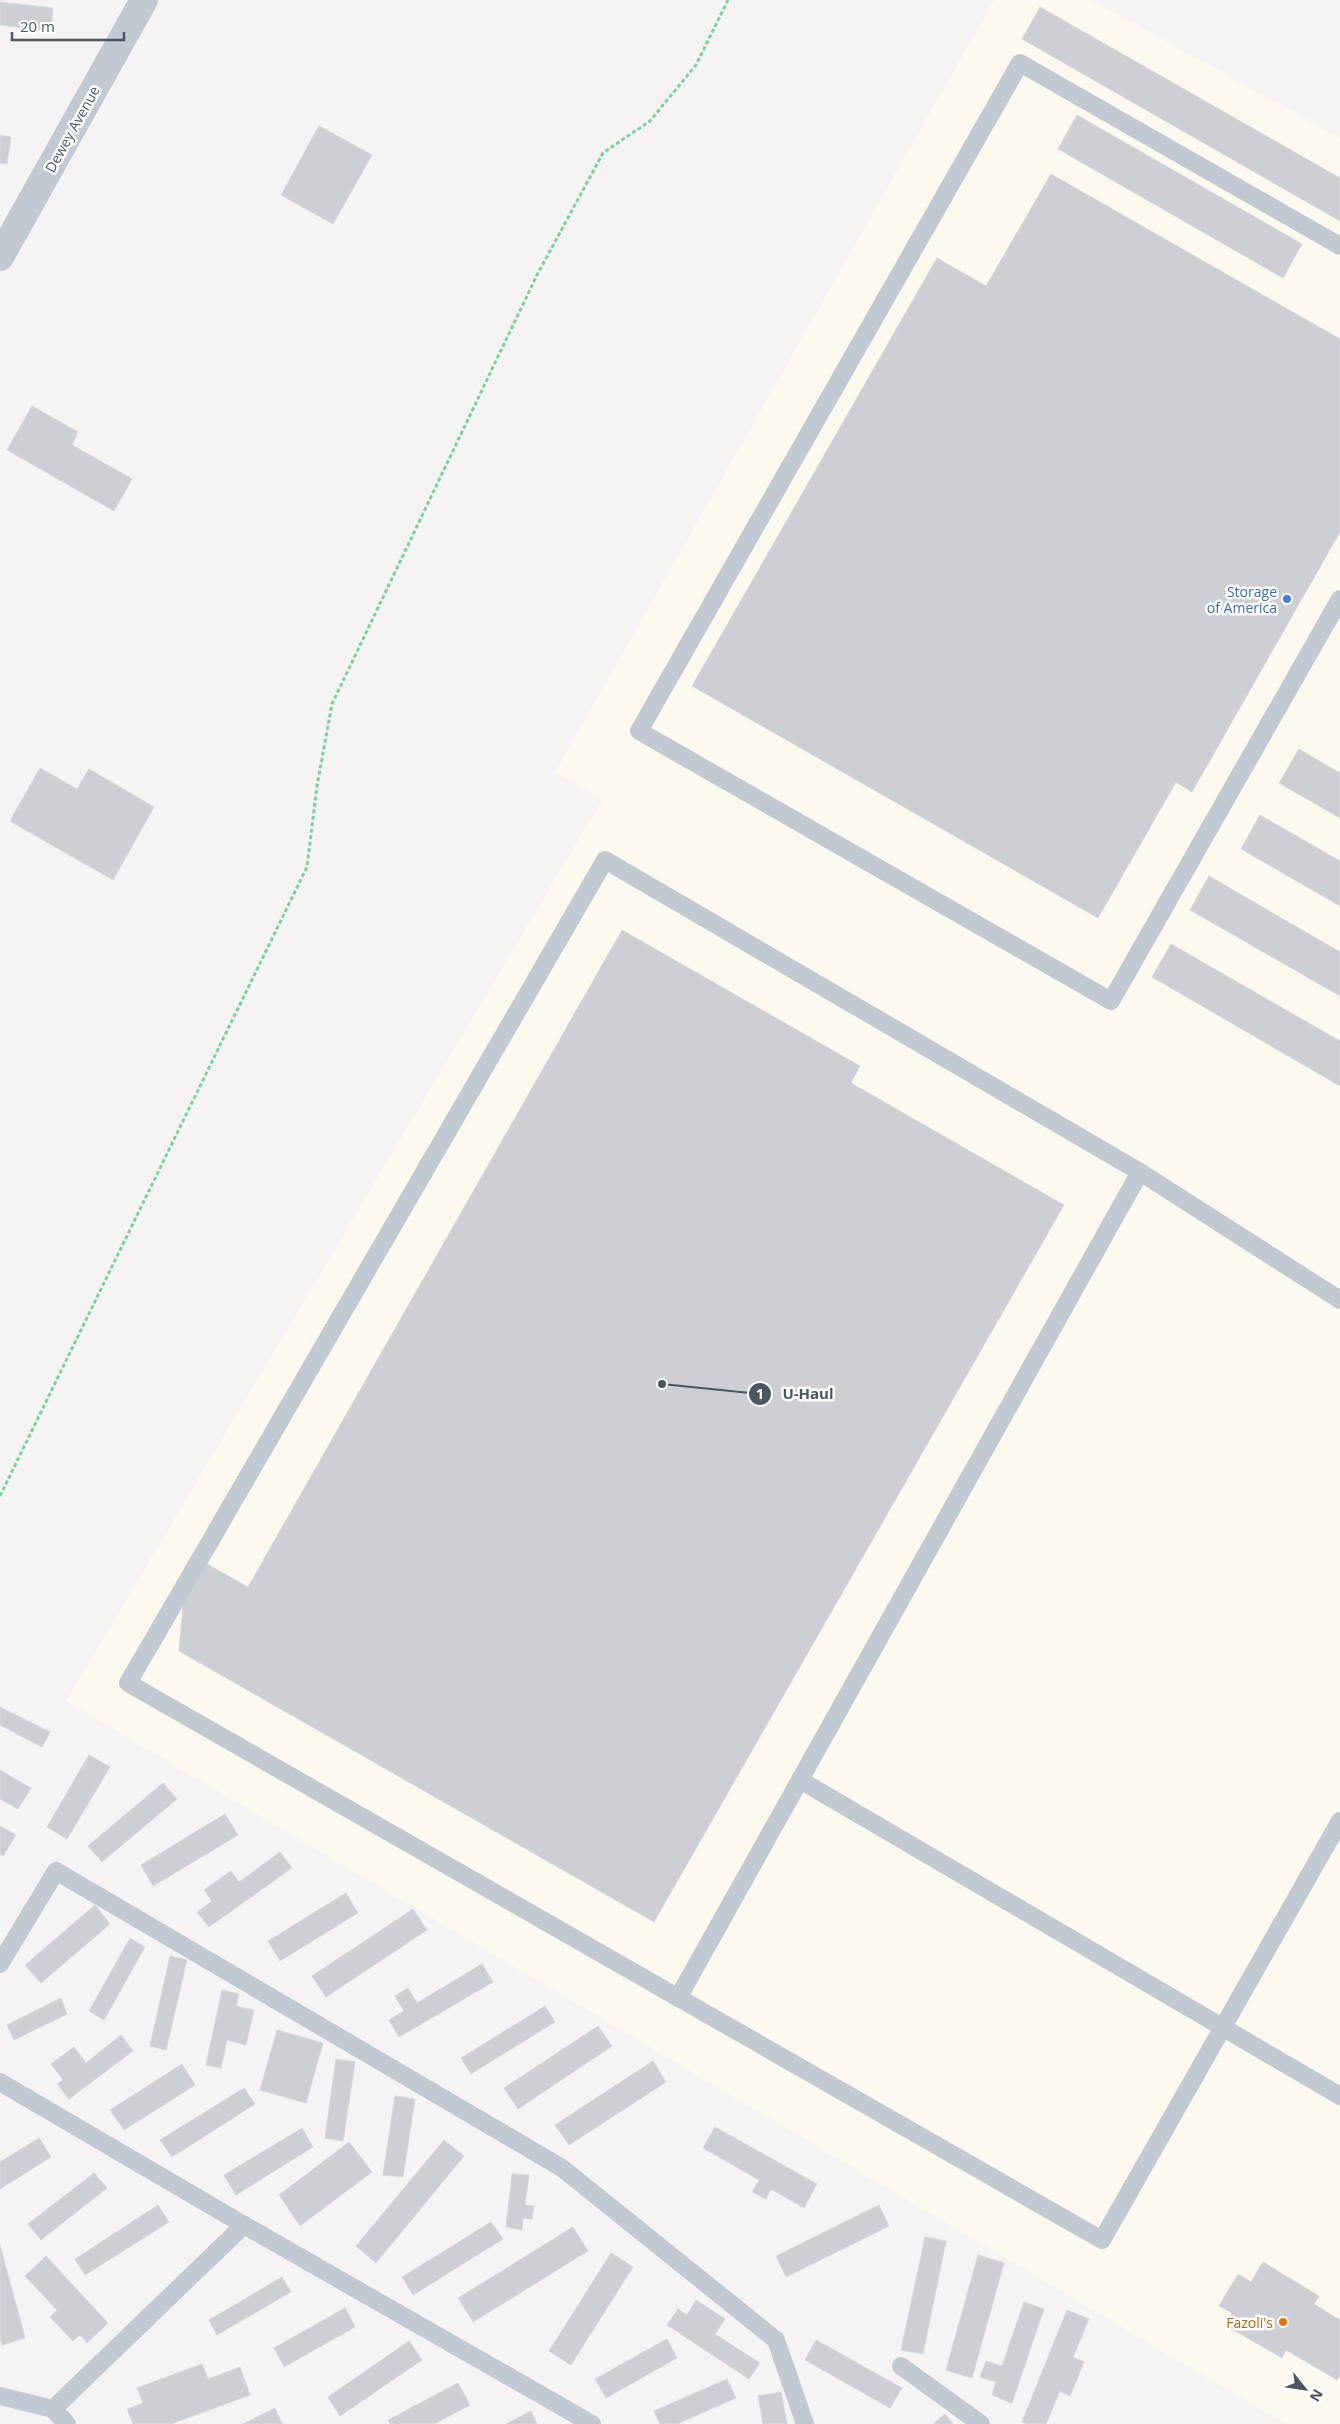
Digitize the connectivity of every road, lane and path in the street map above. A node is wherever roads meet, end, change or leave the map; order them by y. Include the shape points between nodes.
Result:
1 (144, 0) edge
2 (728, 0) edge
3 (1340, 246) edge
4 (0, 257) edge
5 (1340, 599) edge
6 (1333, 629) edge
7 (1140, 1172) junction
8 (1340, 1300) edge
9 (0, 1496) edge
10 (800, 1780) junction
11 (1338, 1827) edge
12 (0, 1964) edge
13 (678, 1998) junction
14 (1223, 2026) junction
15 (0, 2082) edge
16 (1340, 2096) edge
17 (244, 2225) junction
18 (901, 2366) dead end
19 (0, 2396) edge
20 (53, 2409) junction
21 (66, 2424) edge
22 (592, 2424) edge
23 (805, 2424) edge
24 (981, 2424) edge

1 - 4 street, Dewey Avenue
2 - 9 path via 696,65 650,121 603,153 537,275 332,704 307,867
3 - 6 lane via 1020,64 639,731 1111,1000
5 - 6 lane
7 - 8 lane
7 - 10 lane
7 - 13 lane via 606,860 128,1683
10 - 13 lane
10 - 14 lane
11 - 14 lane
12 - 23 lane via 56,1871 562,2168 776,2340
13 - 14 lane via 1102,2240
14 - 16 lane
15 - 17 lane
17 - 20 lane
17 - 22 lane
18 - 24 lane
19 - 20 lane
20 - 21 lane

